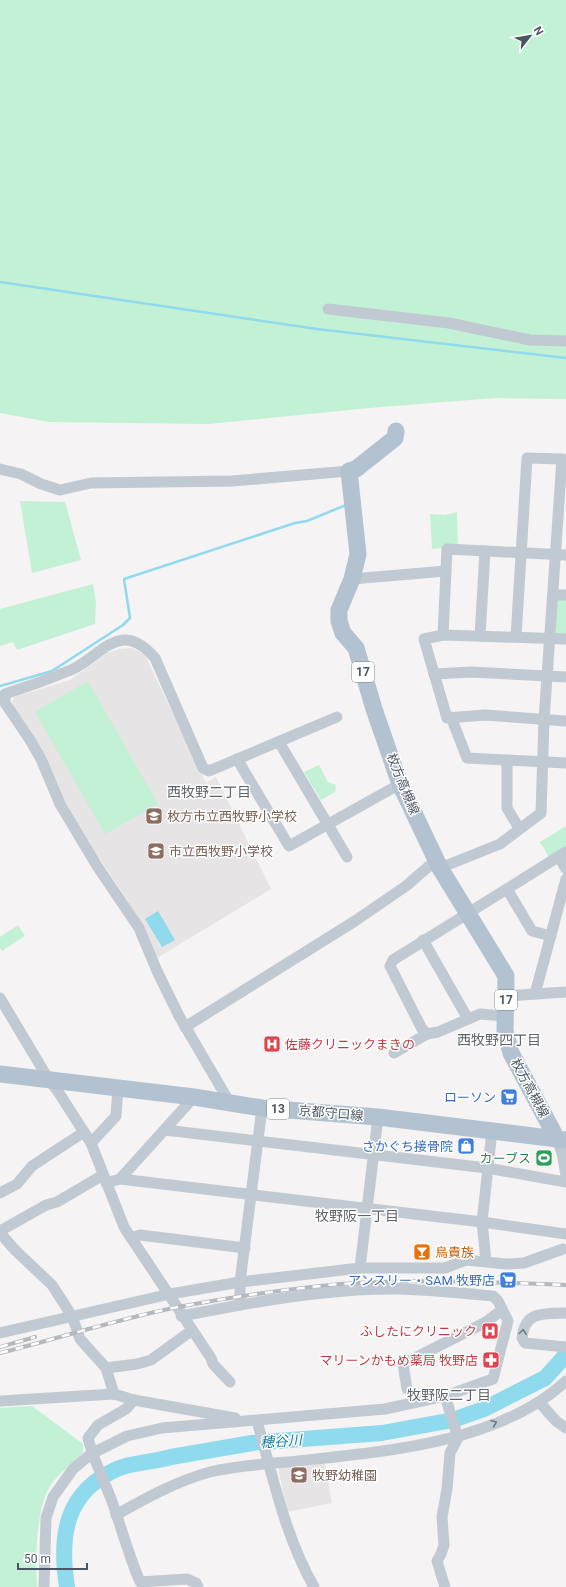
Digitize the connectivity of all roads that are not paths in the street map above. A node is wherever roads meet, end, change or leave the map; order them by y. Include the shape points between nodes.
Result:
1 (328, 309) dead end
2 (566, 340) edge
3 (396, 431) dead end
4 (564, 460) edge
5 (0, 469) edge
6 (349, 471) junction
7 (485, 551) junction
8 (521, 553) junction
9 (561, 555) edge
10 (446, 571) junction
11 (352, 579) junction
12 (553, 595) junction
13 (566, 595) edge
14 (443, 635) junction
15 (480, 636) junction
16 (516, 637) junction
17 (550, 638) junction
18 (566, 639) edge
19 (434, 674) junction
20 (548, 676) junction
21 (566, 677) edge
22 (337, 717) dead end
23 (451, 717) junction
24 (544, 720) junction
25 (566, 721) edge
26 (279, 742) junction
27 (237, 759) junction
28 (507, 760) junction
29 (542, 762) junction
30 (566, 763) edge
31 (400, 784) junction
32 (327, 824) junction
33 (519, 828) junction
34 (562, 855) edge
35 (346, 857) dead end
36 (438, 864) junction
37 (566, 869) edge
38 (566, 879) edge
39 (507, 889) junction
40 (467, 913) junction
41 (551, 936) junction
42 (423, 940) junction
43 (566, 992) edge
44 (535, 994) junction
45 (506, 996) junction
46 (0, 998) edge
47 (505, 1016) junction
48 (468, 1019) junction
49 (185, 1028) junction
50 (427, 1034) junction
51 (394, 1053) dead end
52 (0, 1074) edge
53 (49, 1080) junction
54 (118, 1088) junction
55 (194, 1097) junction
56 (230, 1103) junction
57 (262, 1108) junction
58 (378, 1117) junction
59 (165, 1130) junction
60 (492, 1131) junction
61 (84, 1132) junction
62 (561, 1140) edge
63 (258, 1141) junction
64 (91, 1142) junction
65 (373, 1155) junction
66 (487, 1168) junction
67 (566, 1175) edge
68 (105, 1179) junction
69 (120, 1179) junction
70 (566, 1182) edge
71 (0, 1193) edge
72 (252, 1195) junction
73 (367, 1208) junction
74 (482, 1222) junction
75 (0, 1232) edge
76 (566, 1234) edge
77 (131, 1238) junction
78 (565, 1247) edge
79 (245, 1248) junction
80 (486, 1261) junction
81 (360, 1268) junction
82 (240, 1282) junction
83 (170, 1294) junction
84 (240, 1305) junction
85 (502, 1310) junction
86 (566, 1313) edge
87 (72, 1316) junction
88 (181, 1316) junction
89 (191, 1331) junction
90 (0, 1333) edge
91 (566, 1347) edge
92 (106, 1368) junction
93 (566, 1381) edge
94 (230, 1382) dead end
95 (407, 1390) dead end
96 (114, 1394) junction
97 (446, 1398) junction
98 (134, 1400) junction
99 (0, 1401) edge
100 (540, 1402) junction
101 (258, 1423) junction
102 (566, 1428) edge
103 (457, 1434) junction
104 (91, 1454) junction
105 (268, 1463) junction
106 (116, 1512) junction
107 (44, 1587) edge
108 (198, 1587) edge
109 (314, 1587) edge
110 (445, 1587) edge

1 - 2 street via 450,322 530,340
3 - 6 main road via 394,438 356,469
4 - 8 street via 527,458
4 - 9 street
5 - 6 street via 21,474 60,490 91,483 232,482
6 - 11 main road, 枚方高槻線 / 17 via 358,554
7 - 8 street
7 - 10 street via 447,549
7 - 15 street
8 - 9 street
8 - 16 street
9 - 12 street
10 - 11 street
10 - 14 street
11 - 31 main road, 枚方高槻線 / 17 via 339,610 339,620 343,633 356,648
12 - 13 street
12 - 17 street
14 - 15 street
14 - 19 street via 424,639
15 - 16 street
16 - 17 street
17 - 18 street
17 - 20 street
19 - 20 street via 471,672
19 - 23 street via 447,718
20 - 21 street
20 - 24 street
22 - 26 street
23 - 24 street via 485,715
23 - 28 street via 467,758
24 - 25 street
24 - 29 street
26 - 27 street
26 - 32 street
27 - 32 street via 289,846
27 - 49 street via 209,771 203,768 155,658 144,645 127,640 106,645 73,669 5,694 5,703 41,759 60,804 97,866 139,928
28 - 29 street
28 - 33 street via 507,808
29 - 30 street
29 - 33 street via 541,813
31 - 32 street
31 - 36 main road, 枚方高槻線 / 17
32 - 35 street
33 - 36 street via 500,844
34 - 37 street
34 - 39 street
36 - 40 main road, 枚方高槻線 / 17
36 - 49 street via 355,921
38 - 41 street
39 - 40 street
39 - 41 street via 532,931
40 - 42 street
40 - 45 main road, 枚方高槻線 / 17 via 506,976
41 - 44 street
42 - 48 street
42 - 50 street via 393,960 390,966 422,1029
43 - 44 street
44 - 45 street
45 - 47 main road, 枚方高槻線 / 17
46 - 53 street
47 - 48 street via 480,1014
47 - 62 main road, 枚方高槻線 / 17 via 505,1031 511,1053
48 - 50 street
49 - 56 street
50 - 51 street
52 - 53 main road, 京都守口線 / 13
53 - 54 main road, 京都守口線 / 13
53 - 61 street
54 - 55 main road, 京都守口線 / 13
54 - 64 street via 116,1116
55 - 56 main road, 京都守口線 / 13
55 - 59 street
56 - 57 main road, 京都守口線 / 13
57 - 58 main road, 京都守口線 / 13
57 - 63 street
58 - 60 main road, 京都守口線 / 13
58 - 65 street
59 - 63 street
59 - 69 street
60 - 62 main road, 京都守口線 / 13
60 - 66 street
61 - 64 street
61 - 71 street via 32,1166 17,1184
62 - 67 street
63 - 65 street
63 - 72 street
64 - 68 street
65 - 66 street
65 - 73 street
66 - 70 street
66 - 74 street
68 - 69 street
68 - 75 street via 46,1205
68 - 77 street via 124,1228
69 - 72 street
72 - 73 street
72 - 79 street
73 - 74 street
73 - 81 street
74 - 76 street
74 - 80 street
75 - 87 street via 52,1285
77 - 79 street via 140,1235
77 - 83 street
78 - 80 street via 524,1263
79 - 82 street
80 - 81 street via 466,1260 445,1268
81 - 82 street
82 - 83 street
82 - 84 street
83 - 87 street
83 - 88 street
84 - 85 street via 297,1295 396,1289 493,1296
84 - 88 street
85 - 95 street via 486,1322 403,1364
85 - 97 street via 508,1321 493,1379
91 -> 86 street via 533,1344 525,1342 522,1338 525,1324 530,1318 539,1314
87 - 90 street
87 - 92 street via 80,1339
88 - 89 street
89 - 92 street via 152,1360
89 - 94 street via 213,1364
92 - 96 street
93 - 100 street
96 - 98 street
96 - 99 street
97 - 101 street via 367,1412
97 - 103 street
98 - 101 street
98 - 104 street via 126,1409 98,1425 88,1438
100 - 102 street via 556,1421
103 -> 100 street via 464,1435
101 - 104 street via 162,1428 127,1436
101 - 105 street
103 - 105 street via 389,1450
103 - 110 street via 457,1441 450,1453 442,1517 444,1545 436,1561
104 - 106 street
104 - 107 street via 73,1469 53,1498 46,1518
105 - 106 street via 210,1472
105 - 109 street via 298,1557
106 - 108 street via 130,1560 140,1582 187,1579 196,1583

